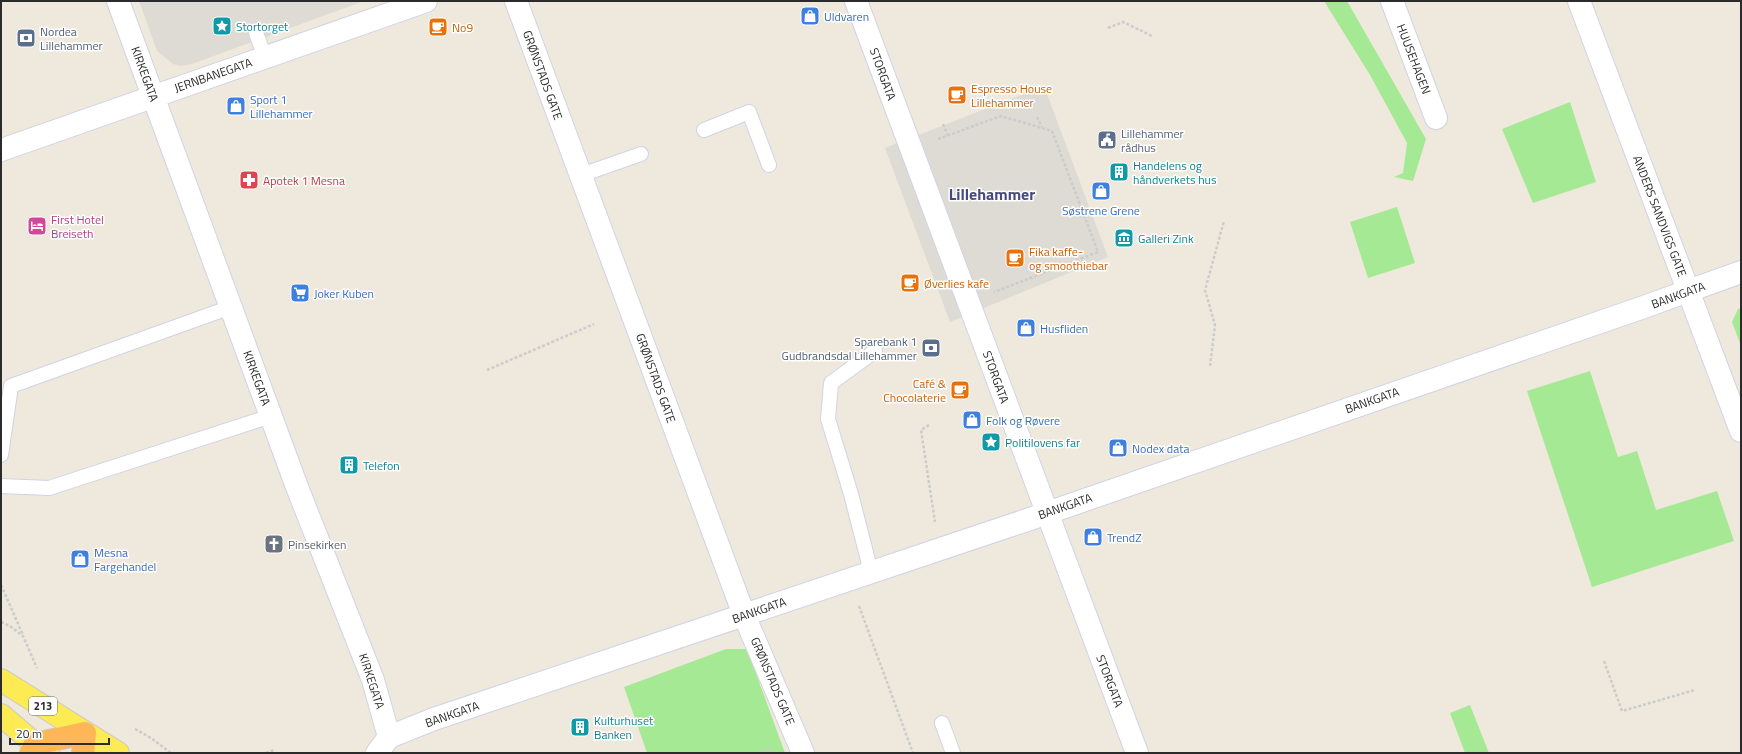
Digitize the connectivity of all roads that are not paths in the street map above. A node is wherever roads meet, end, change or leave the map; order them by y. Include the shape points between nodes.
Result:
1 (118, 1) edge
2 (426, 1) edge
3 (516, 1) edge
4 (856, 1) edge
5 (1392, 1) edge
6 (1579, 1) edge
7 (256, 33) dead end
8 (265, 57) junction
9 (153, 96) junction
10 (1436, 118) dead end
11 (704, 130) dead end
12 (1, 150) edge
13 (641, 154) dead end
14 (769, 165) dead end
15 (581, 175) junction
16 (1741, 272) edge
17 (1689, 291) junction
18 (231, 307) junction
19 (875, 351) dead end
20 (270, 416) junction
21 (1741, 431) edge
22 (1, 455) edge
23 (1, 486) edge
24 (1046, 513) junction
25 (871, 572) junction
26 (744, 615) junction
27 (1, 680) edge
28 (1, 715) edge
29 (942, 723) dead end
30 (84, 743) edge
31 (383, 745) edge
32 (38, 750) edge
33 (118, 753) edge
34 (803, 753) edge
35 (953, 753) edge
36 (1137, 753) edge

1 - 9 street, KIRKEGATA
2 - 8 street, JERNBANEGATA
3 - 15 street, GRØNSTADS GATE
4 - 24 street, STORGATA
5 - 10 street, HUUSEHAGEN
6 - 17 street, ANDERS SANDVIGS GATE
7 - 8 lane
8 - 9 street, JERNBANEGATA
9 - 12 street, JERNBANEGATA
9 - 18 street, KIRKEGATA
11 - 14 lane via 749,112
13 - 15 lane
15 - 26 street, GRØNSTADS GATE
16 - 17 street, BANKGATA
17 - 21 street, ANDERS SANDVIGS GATE
17 - 24 street, BANKGATA
18 - 20 street, KIRKEGATA
18 - 22 lane via 11,386
19 - 25 lane via 831,383 828,419
20 - 23 lane via 49,488
20 - 31 street, KIRKEGATA via 373,680
24 - 25 street, BANKGATA
24 - 36 street, STORGATA
25 - 26 street, BANKGATA
26 - 31 street, BANKGATA via 434,719
26 - 34 street, GRØNSTADS GATE
27 - 30 main road, 213
28 - 32 main road, 213
29 - 35 lane
30 - 32 highway
30 - 33 main road, 213

